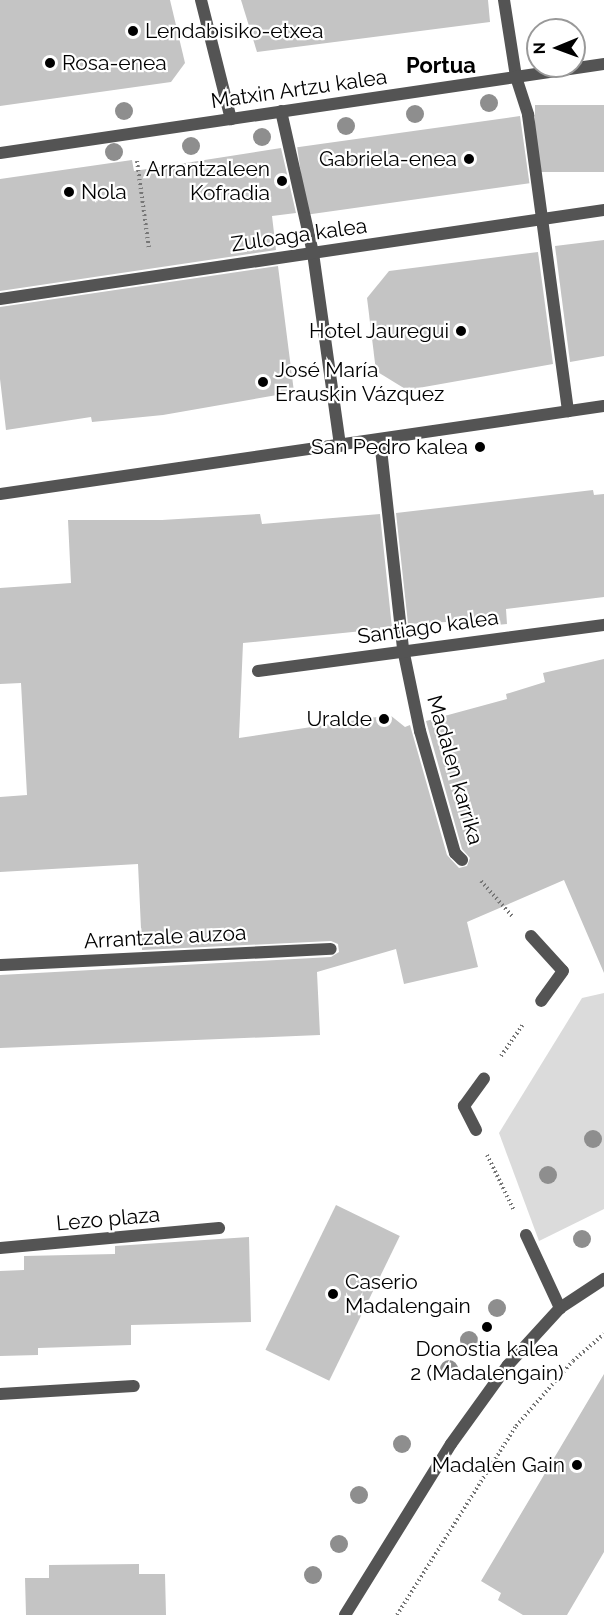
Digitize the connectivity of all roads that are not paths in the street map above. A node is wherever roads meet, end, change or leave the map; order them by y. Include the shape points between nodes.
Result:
1 (201, 0) edge
2 (504, 0) edge
3 (604, 64) edge
4 (516, 77) junction
5 (280, 111) junction
6 (231, 119) junction
7 (0, 153) edge
8 (604, 210) edge
9 (542, 219) junction
10 (313, 253) junction
11 (0, 299) edge
12 (604, 406) edge
13 (568, 411) junction
14 (380, 440) junction
15 (340, 446) junction
16 (0, 494) edge
17 (604, 625) edge
18 (403, 649) junction
19 (258, 671) dead end
20 (462, 860) road end
21 (531, 936) road end
22 (332, 949) dead end
23 (1, 965) edge
24 (541, 1001) road end
25 (484, 1078) road end
26 (476, 1130) road end
27 (219, 1228) dead end
28 (526, 1235) road end
29 (0, 1248) edge
30 (604, 1279) edge
31 (560, 1308) junction
32 (134, 1386) dead end
33 (0, 1394) edge
34 (345, 1615) edge

1 - 6 street
2 - 4 street
3 - 4 street, Matxin Artzu kalea
4 - 5 street, Matxin Artzu kalea
4 - 9 street via 528,115
5 - 6 street, Matxin Artzu kalea
5 - 10 street
6 - 7 street, Matxin Artzu kalea
8 - 9 street, Zuloaga kalea
9 - 10 street, Zuloaga kalea
9 - 13 street
10 - 11 street, Zuloaga kalea
10 - 15 street
12 - 13 street
13 - 14 street
14 - 15 street
14 - 18 street, Madalen karrika
15 - 16 street
17 - 18 street, Santiago kalea
18 - 19 street, Santiago kalea
18 - 20 street, Madalen karrika via 420,731 455,853
21 - 24 street via 562,971
22 - 23 street, Arrantzale auzoa
25 - 26 street via 464,1106
27 - 29 street, Lezo plaza
28 - 31 street
30 - 31 street
31 - 34 street via 508,1365 451,1444
32 - 33 street

